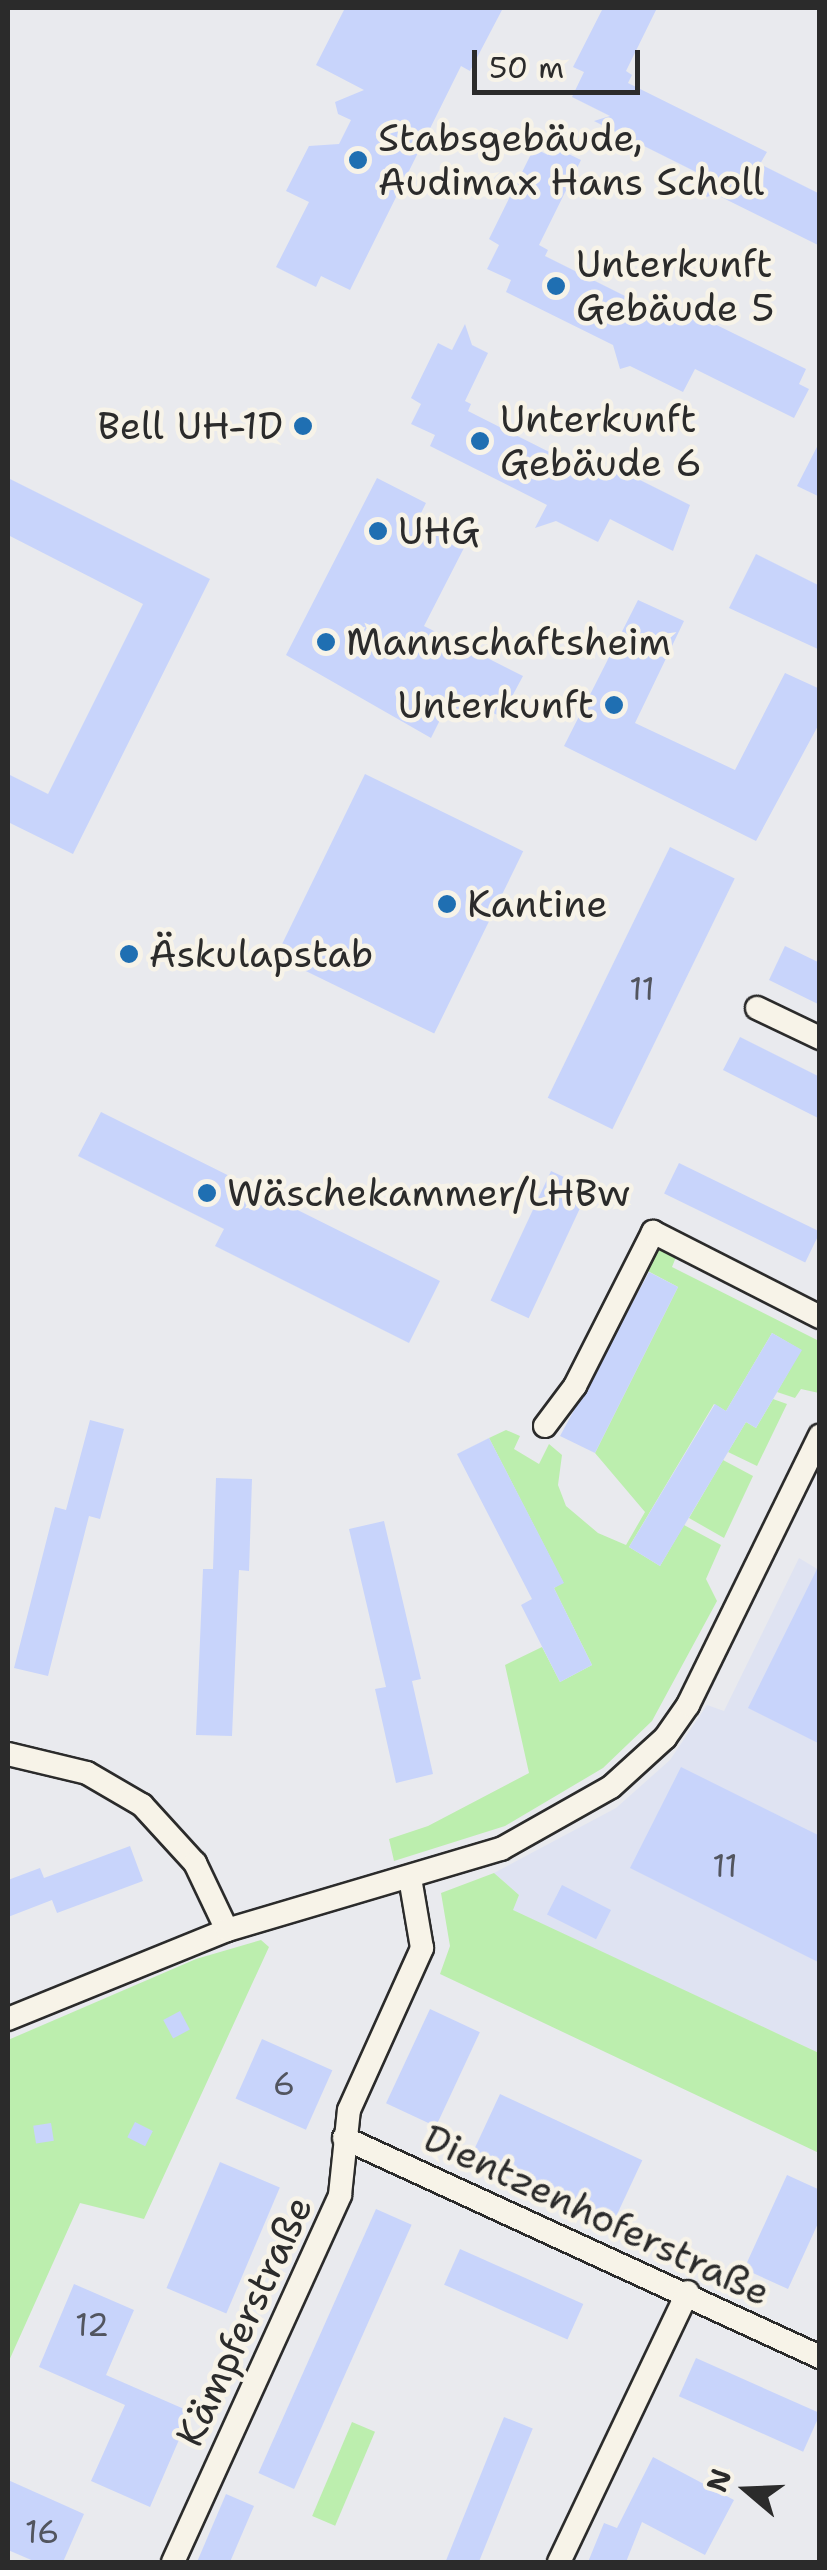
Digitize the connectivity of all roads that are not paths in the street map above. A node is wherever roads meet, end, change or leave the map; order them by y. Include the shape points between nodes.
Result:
1 (758, 1008) dead end
2 (820, 1038) edge
3 (820, 1317) edge
4 (544, 1426) dead end
5 (820, 1436) edge
6 (797, 1482) junction
7 (820, 1493) edge
8 (8, 1754) edge
9 (410, 1878) junction
10 (227, 1930) junction
11 (8, 2020) edge
12 (344, 2138) junction
13 (688, 2292) junction
14 (820, 2357) edge
15 (174, 2562) edge
16 (559, 2562) edge

1 - 2 street
3 - 4 street via 653,1232 575,1386
5 - 6 street
6 - 7 street
6 - 9 street via 688,1705 665,1738 611,1787 567,1814 501,1848
8 - 10 street via 86,1773 142,1805 195,1864
9 - 10 street
9 - 12 street, Kämpferstraße via 422,1948 349,2110
10 - 11 street
12 - 13 street, Dientzenhoferstraße
12 - 15 street, Kämpferstraße via 340,2195
13 - 14 street, Dientzenhoferstraße
13 - 16 street

